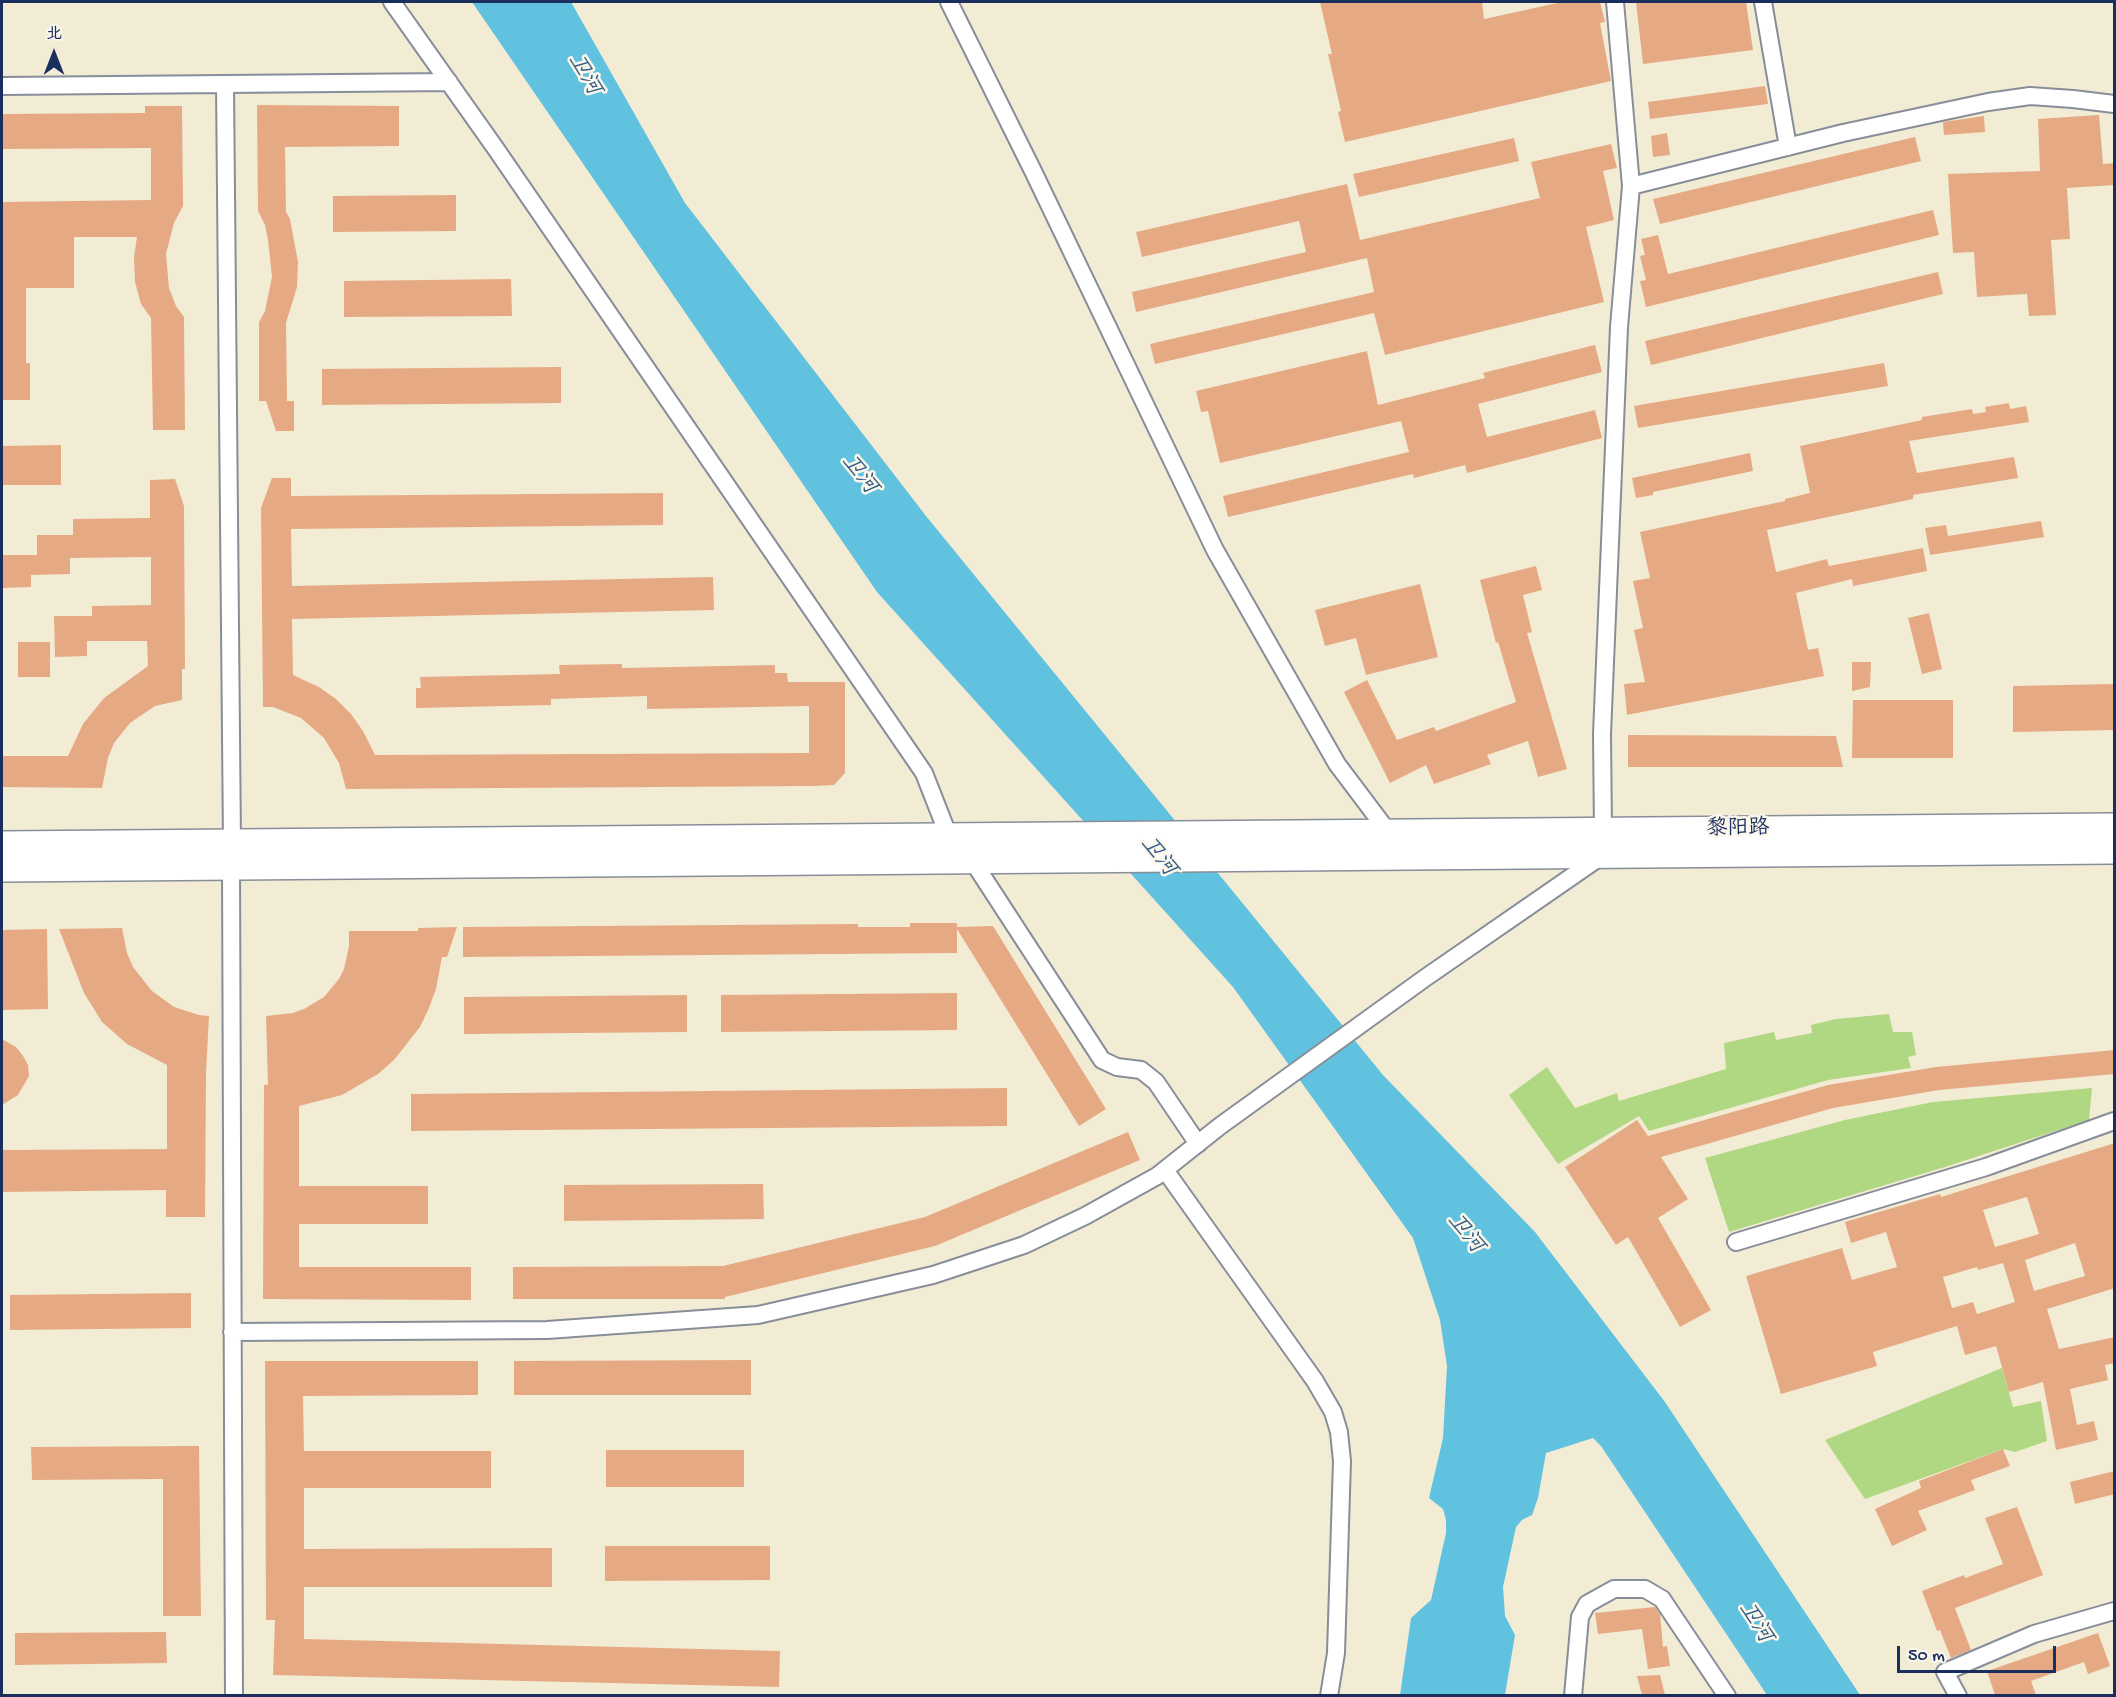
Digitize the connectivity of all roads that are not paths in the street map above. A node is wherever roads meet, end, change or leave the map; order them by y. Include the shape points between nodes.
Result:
1 (392, 2) edge
2 (949, 2) edge
3 (1615, 2) edge
4 (1763, 2) edge
5 (449, 82) junction
6 (225, 84) junction
7 (2, 86) edge
8 (2115, 104) edge
9 (1788, 147) junction
10 (1631, 186) junction
11 (2115, 827) edge
12 (1389, 833) junction
13 (949, 837) junction
14 (1604, 843) junction
15 (2, 845) edge
16 (1362, 845) junction
17 (2115, 850) edge
18 (979, 852) junction
19 (232, 855) junction
20 (2, 868) edge
21 (2115, 1121) edge
22 (1198, 1144) junction
23 (1165, 1170) junction
24 (1736, 1242) dead end
25 (232, 1332) junction
26 (2115, 1611) edge
27 (234, 1695) edge
28 (1329, 1695) edge
29 (1573, 1695) edge
30 (1727, 1695) edge
31 (1958, 1695) edge

1 - 5 street
2 - 12 street via 1215,550 1337,764
3 - 10 street
4 - 9 street
5 - 6 street
5 - 13 street via 924,773
6 - 7 street
6 - 19 street
8 - 9 street via 2030,96
9 - 10 street
10 - 14 street via 1619,327 1602,723
11 - 14 main road, 黎阳路
12 - 14 main road, 黎阳路
12 - 16 main road, 黎阳路
13 - 18 main road
13 - 19 main road
14 - 16 main road, 黎阳路
14 - 17 main road, 黎阳路
14 - 22 street
15 - 19 main road
16 - 18 main road
18 - 19 main road
18 - 22 street via 1102,1060 1117,1067 1141,1070 1156,1082
19 - 20 main road
19 - 25 street
21 - 24 street via 1986,1167
22 - 23 street
23 - 25 street via 1024,1245 933,1275 758,1315 547,1330
23 - 28 street via 1333,1412 1342,1461 1336,1653
25 - 27 street
26 - 31 street via 2034,1634 1945,1672
29 - 30 street via 1580,1617 1587,1604 1614,1589 1645,1590 1662,1599

